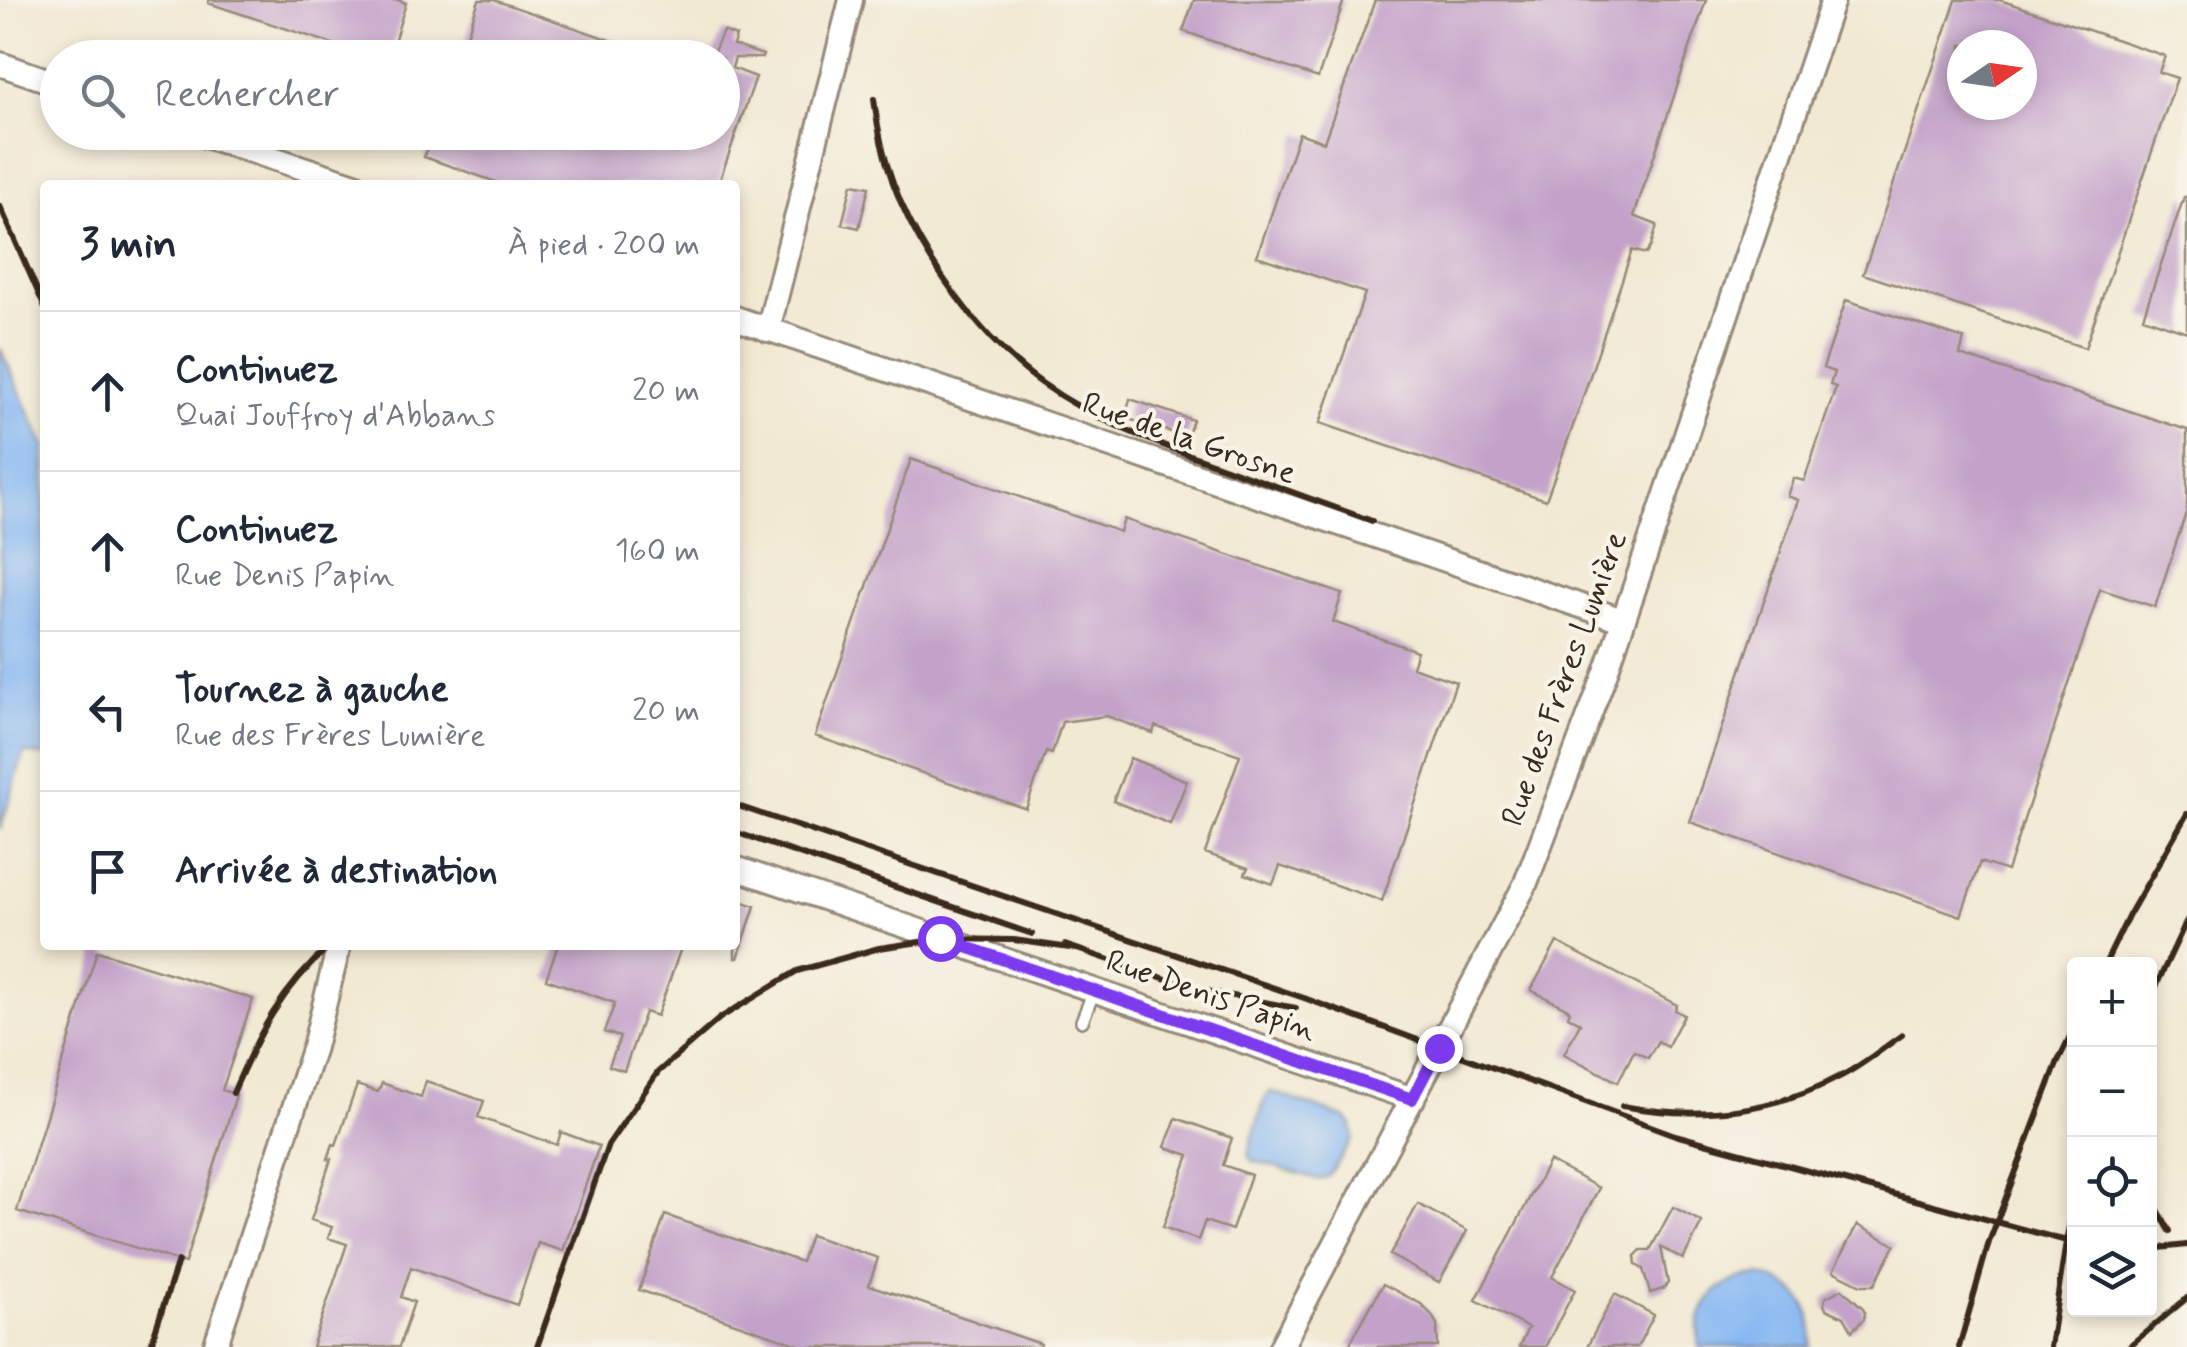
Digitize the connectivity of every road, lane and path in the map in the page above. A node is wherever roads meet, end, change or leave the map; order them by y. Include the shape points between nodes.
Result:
1 (850, 0) edge
2 (1833, 0) edge
3 (0, 64) edge
4 (40, 78) edge
5 (248, 150) edge
6 (339, 180) edge
7 (740, 320) edge
8 (768, 330) junction
9 (1622, 620) junction
10 (740, 870) edge
11 (338, 950) edge
12 (1094, 991) junction
13 (1082, 1022) dead end
14 (1412, 1099) junction
15 (216, 1347) edge
16 (1281, 1347) edge

1 - 8 street
2 - 9 street, Rue des Frères Lumière
3 - 4 street
5 - 6 street
7 - 8 street, Rue de la Grosne
8 - 9 street, Rue de la Grosne
9 - 14 street, Rue des Frères Lumière via 1525,885
10 - 12 street, Rue Denis Papin
11 - 15 street via 314,1047
12 - 13 lane
12 - 14 street, Rue Denis Papin
14 - 16 street, Rue des Frères Lumière

